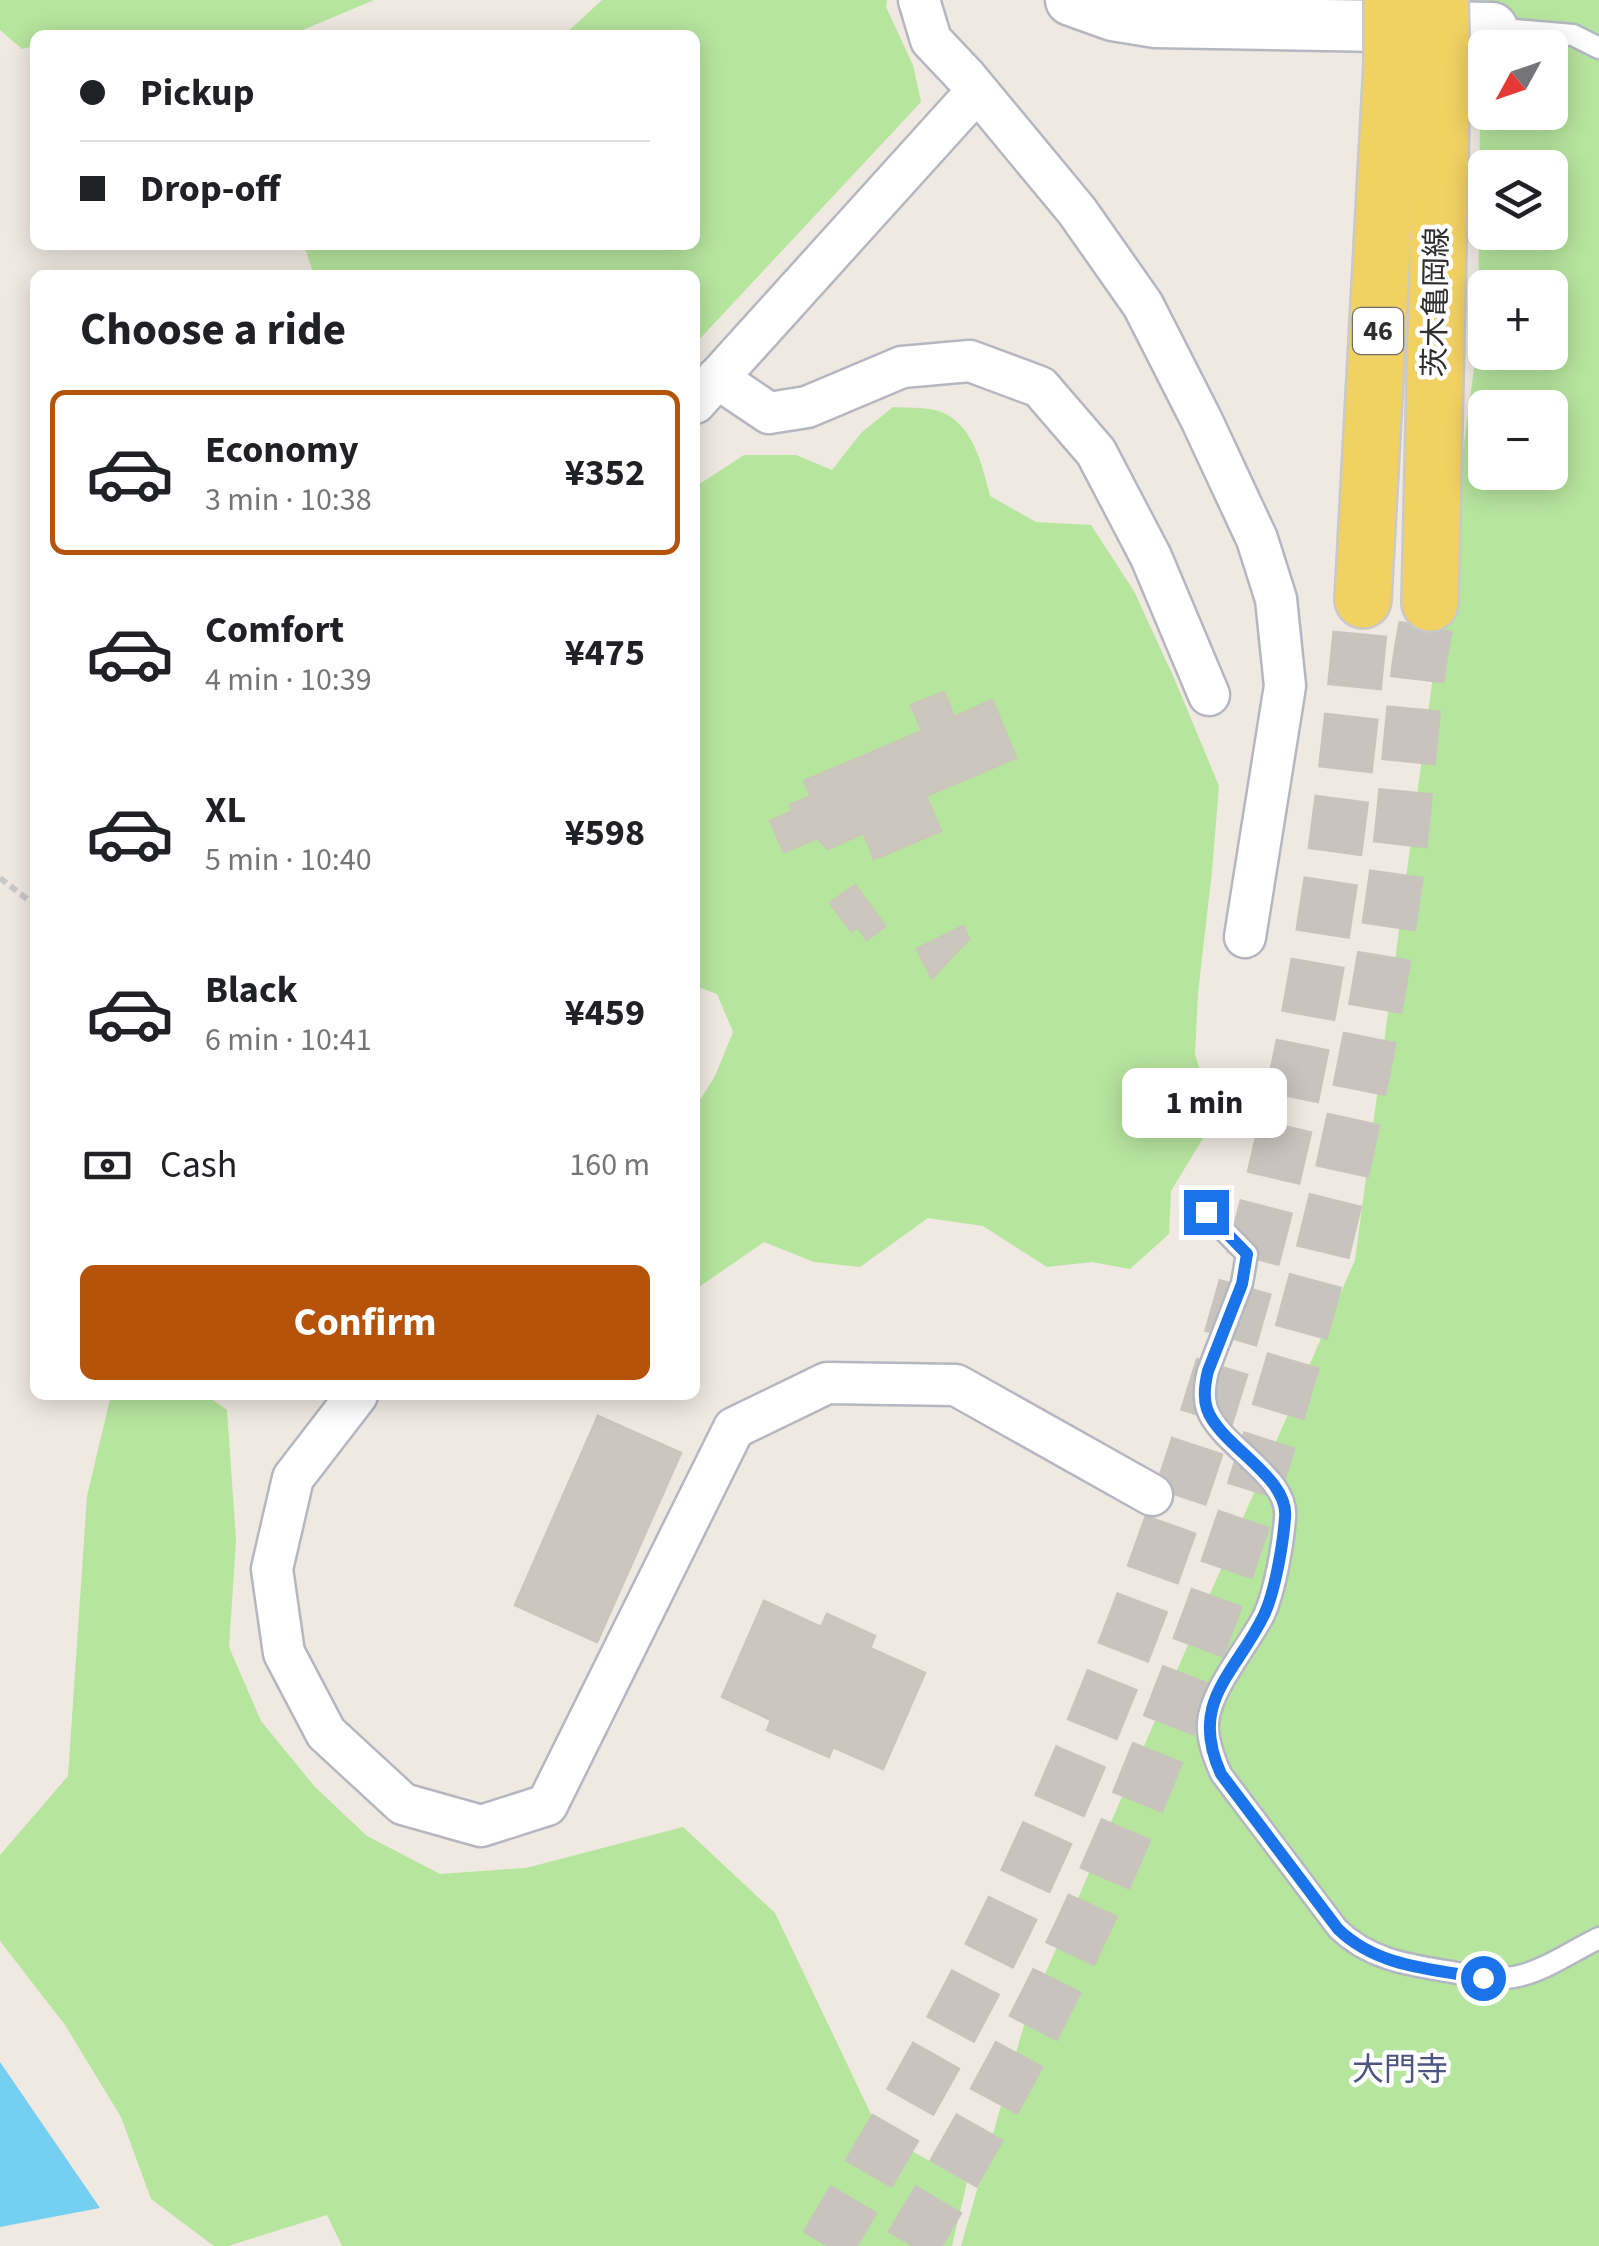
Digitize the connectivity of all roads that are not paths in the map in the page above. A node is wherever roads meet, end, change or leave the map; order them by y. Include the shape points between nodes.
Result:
1 (919, 0) edge
2 (1071, 0) edge
3 (1392, 0) edge
4 (1440, 0) edge
5 (1492, 28) joint
6 (1599, 48) edge
7 (1417, 64) junction
8 (977, 91) junction
9 (706, 391) edge
10 (1362, 600) tunnel mouth
11 (1430, 603) tunnel mouth
12 (1209, 695) dead end
13 (1244, 937) dead end
14 (1206, 1212) dead end
15 (353, 1400) edge
16 (1152, 1495) dead end
17 (1599, 1938) edge

1 - 8 street via 931,40
2 - 5 street via 1156,22
3 - 7 main road, 茨木亀岡線 / 46, bridge
4 - 7 main road, 茨木亀岡線 / 46, bridge
5 - 6 lane via 1573,35
7 - 10 main road, 茨木亀岡線 / 46
7 - 11 main road, 茨木亀岡線 / 46
8 - 9 street
8 - 13 street via 1078,211 1144,305 1257,539 1276,599 1285,686
9 - 12 street via 770,413 806,408 902,367 970,361 1040,388 1096,452 1151,557
14 - 17 lane via 1247,1254 1208,1371 1206,1407 1281,1496 1286,1514 1271,1596 1208,1720 1221,1774 1338,1929 1375,1954 1483,1978 1512,1977
15 - 16 street via 293,1478 272,1570 284,1652 326,1733 404,1804 481,1826 547,1805 734,1428 827,1383 956,1385

